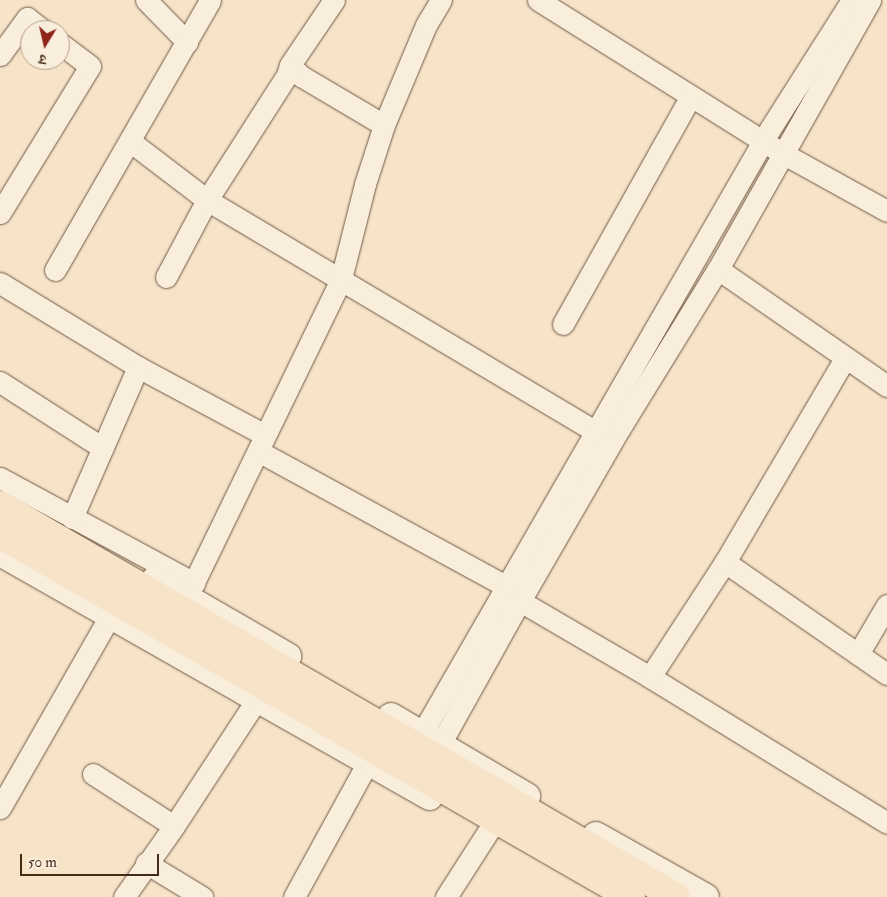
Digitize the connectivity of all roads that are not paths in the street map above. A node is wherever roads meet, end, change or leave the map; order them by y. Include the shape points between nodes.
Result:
1 (146, 0) edge
2 (210, 0) edge
3 (334, 0) edge
4 (441, 0) edge
5 (538, 0) edge
6 (870, 0) edge
7 (844, 3) edge
8 (20, 28) edge
9 (187, 42) junction
10 (70, 51) edge
11 (0, 55) edge
12 (290, 65) junction
13 (691, 96) junction
14 (384, 125) junction
15 (762, 141) junction
16 (131, 142) junction
17 (782, 153) junction
18 (208, 200) junction
19 (887, 211) edge
20 (0, 213) edge
21 (718, 269) junction
22 (56, 270) dead end
23 (166, 277) dead end
24 (341, 279) junction
25 (0, 283) edge
26 (563, 324) dead end
27 (845, 358) junction
28 (138, 367) junction
29 (0, 382) edge
30 (887, 386) edge
31 (594, 431) junction
32 (261, 443) junction
33 (103, 448) junction
34 (0, 478) edge
35 (0, 492) edge
36 (0, 505) edge
37 (72, 518) junction
38 (0, 534) edge
39 (0, 553) edge
40 (725, 562) junction
41 (513, 594) junction
42 (187, 596) junction
43 (887, 605) edge
44 (114, 609) junction
45 (858, 654) junction
46 (887, 674) edge
47 (650, 677) junction
48 (262, 693) junction
49 (376, 747) junction
50 (423, 754) junction
51 (93, 774) dead end
52 (0, 808) edge
53 (887, 823) edge
54 (492, 824) junction
55 (174, 826) junction
56 (146, 864) junction
57 (614, 894) edge
58 (124, 897) edge
59 (202, 897) edge
60 (294, 897) edge
61 (446, 897) edge
62 (676, 897) edge
63 (706, 897) edge

1 - 9 street
2 - 9 street
3 - 12 street
4 - 14 street via 426,25
5 - 13 street
6 - 17 street
7 - 15 street
8 - 11 street
9 - 16 street
10 - 20 street via 90,66
12 - 14 street via 300,76
12 - 18 street
13 - 15 street
13 - 26 street
14 - 24 street
15 - 17 street
15 - 31 street
16 - 18 street
16 - 22 street
17 - 19 street
17 - 21 street
18 - 23 street
18 - 24 street
21 - 27 street
21 - 41 street
24 - 31 street
24 - 32 street
25 - 28 street
27 - 30 street
27 - 40 street
28 - 32 street
28 - 33 street
29 - 33 street
31 - 41 street
32 - 41 street
32 - 42 street
33 - 37 street
34 - 37 street
35 - 42 street
36 - 42 highway
37 - 42 street
38 - 44 highway
39 - 44 street
40 - 45 street
40 - 47 street
41 - 47 street
41 - 50 street
42 - 49 highway
42 - 50 street
43 - 45 street
44 - 48 highway
44 - 52 street
45 - 46 street
47 - 53 street
48 - 49 highway
48 - 55 street
49 - 50 highway
49 - 54 street
49 - 60 street
50 - 54 highway
50 - 62 highway
50 - 63 street via 553,811
51 - 55 street
54 - 57 highway
54 - 61 street
55 - 56 street
56 - 58 street
56 - 59 street

